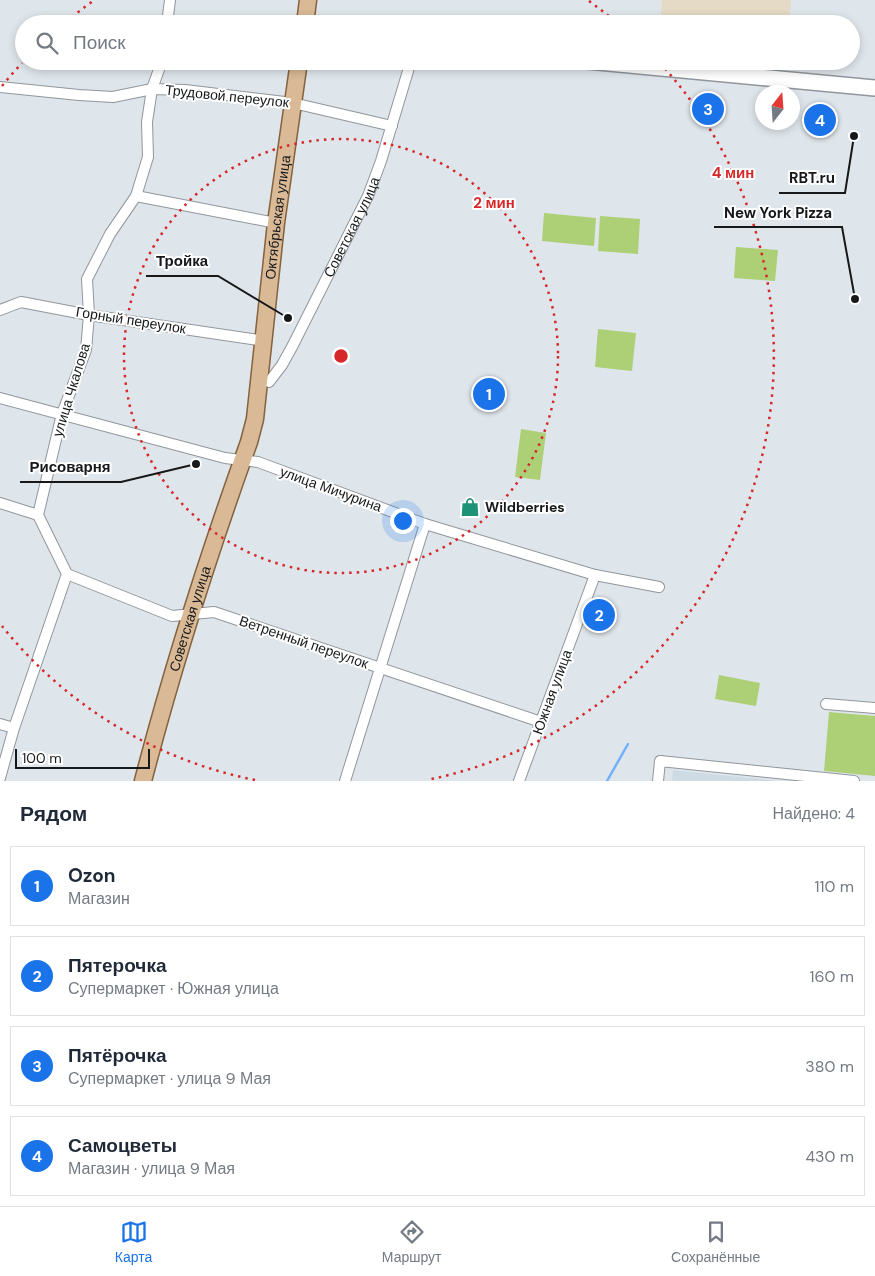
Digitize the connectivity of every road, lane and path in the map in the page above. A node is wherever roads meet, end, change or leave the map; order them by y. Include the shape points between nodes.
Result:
1 (170, 0) edge
2 (308, 0) edge
3 (168, 15) edge
4 (306, 15) edge
5 (159, 70) edge
6 (298, 70) edge
7 (408, 70) edge
8 (683, 70) edge
9 (0, 87) edge
10 (875, 88) edge
11 (152, 89) junction
12 (293, 103) junction
13 (392, 126) junction
14 (136, 196) junction
15 (276, 223) junction
16 (0, 310) edge
17 (89, 314) junction
18 (264, 340) junction
19 (269, 382) dead end
20 (0, 398) edge
21 (62, 414) junction
22 (243, 460) junction
23 (0, 503) edge
24 (38, 515) junction
25 (425, 524) junction
26 (67, 574) junction
27 (596, 575) junction
28 (659, 587) dead end
29 (191, 614) junction
30 (381, 668) junction
31 (826, 704) dead end
32 (875, 708) edge
33 (540, 722) junction
34 (0, 724) edge
35 (14, 728) junction
36 (0, 778) edge
37 (143, 781) edge
38 (345, 781) edge
39 (519, 781) edge
40 (658, 781) edge
41 (854, 781) edge

1 - 3 street
2 - 4 main road
5 - 11 street, улица Чкалова
6 - 12 main road, Октябрьская улица
7 - 13 street, Советская улица
8 - 10 main road
9 - 11 street, Трудовой переулок via 113,96
11 - 12 street, Трудовой переулок
11 - 14 street, улица Чкалова via 147,122 148,157
12 - 13 street, Трудовой переулок
12 - 15 main road, Октябрьская улица
13 - 19 street, Советская улица via 368,196 282,365
14 - 15 street
14 - 17 street, улица Чкалова via 110,234 87,279
15 - 18 main road, Октябрьская улица
16 - 17 street, Горный переулок via 21,302
17 - 18 street, Горный переулок
17 - 21 street, улица Чкалова via 86,350
18 - 22 main road, Октябрьская улица via 255,419
20 - 21 street, улица Мичурина
21 - 22 street, улица Мичурина
21 - 24 street, улица Чкалова
22 - 25 street, улица Мичурина via 258,462
22 - 29 main road, Советская улица
23 - 24 street
24 - 26 street
25 - 27 street, улица Мичурина
25 - 30 street
26 - 29 street, Ветренный переулок via 172,616
26 - 35 street
27 - 28 street, улица Мичурина
27 - 33 street, Южная улица
29 - 30 street, Ветренный переулок via 214,612
29 - 37 main road, Советская улица
30 - 33 street, Ветренный переулок
30 - 38 street
31 - 32 street
33 - 39 street, Южная улица
34 - 35 street
35 - 36 street
40 - 41 street via 660,761

